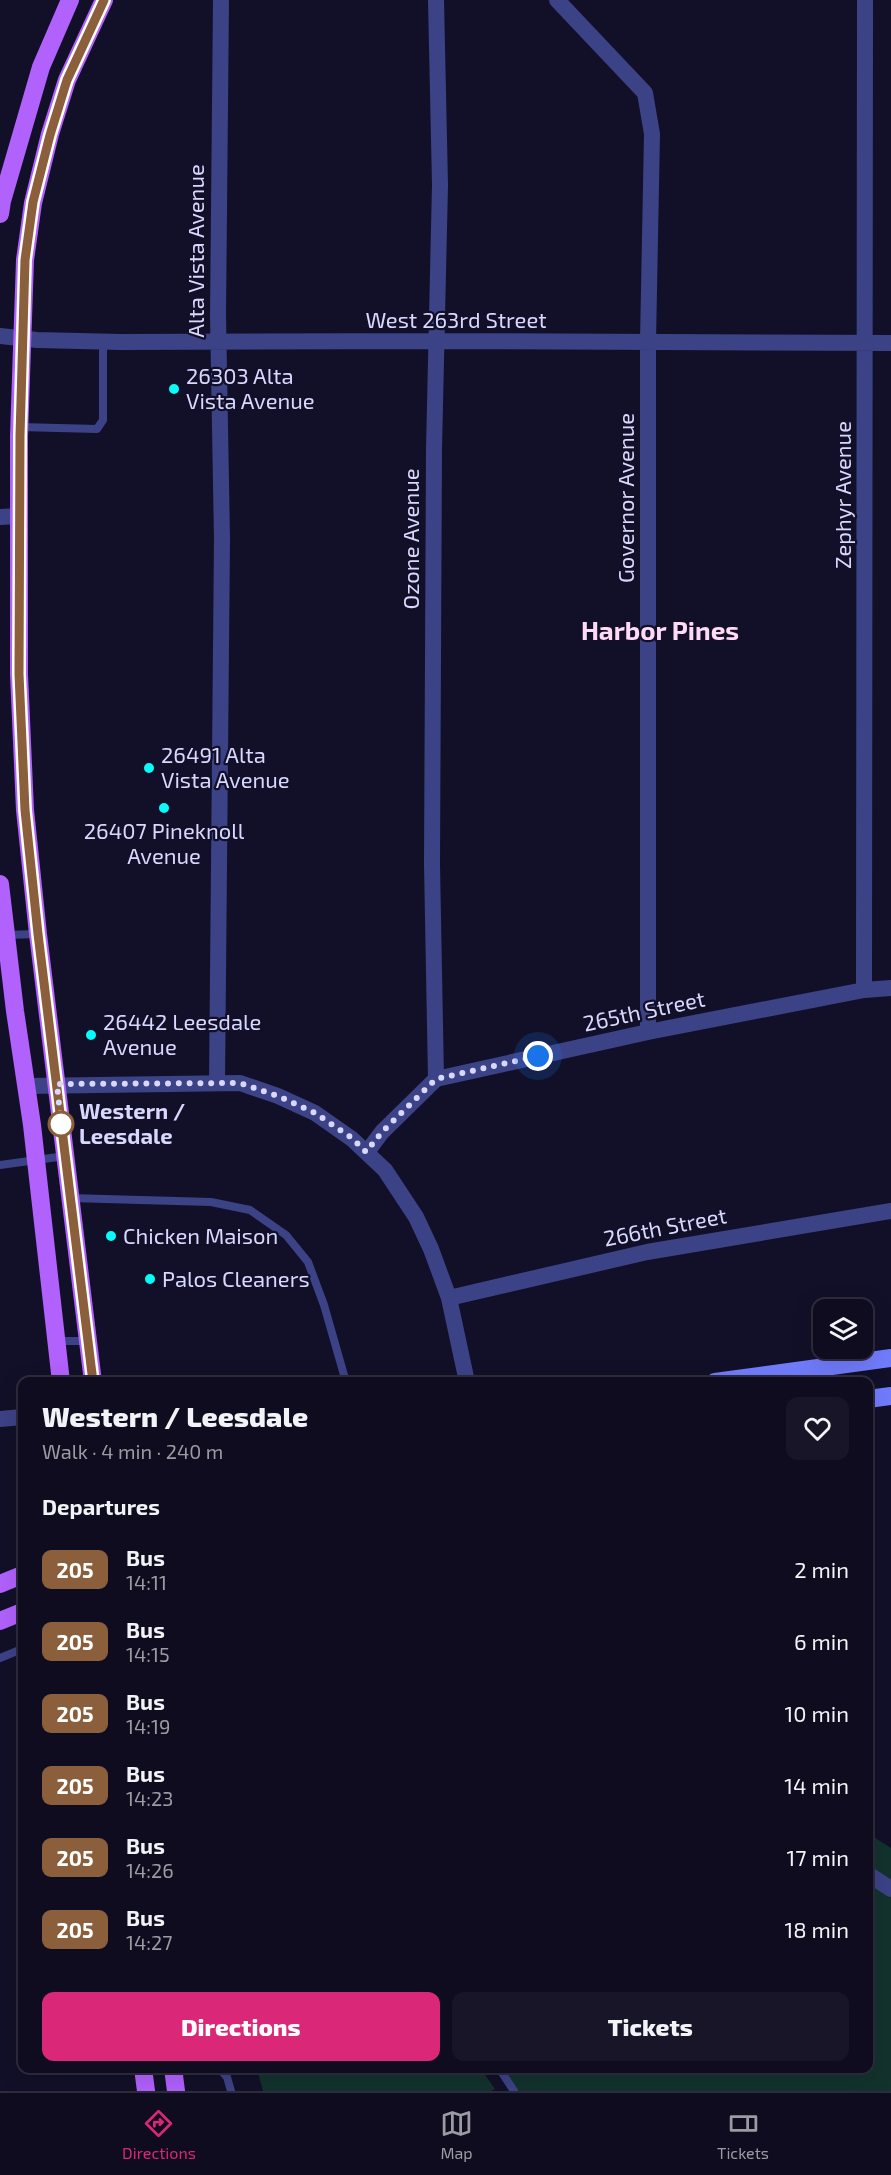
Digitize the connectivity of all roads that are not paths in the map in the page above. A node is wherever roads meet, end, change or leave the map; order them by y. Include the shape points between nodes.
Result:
1 (70, 0) edge
2 (104, 0) edge
3 (221, 0) edge
4 (436, 0) edge
5 (558, 0) edge
6 (865, 0) edge
7 (0, 214) edge
8 (0, 336) edge
9 (21, 338) junction
10 (436, 341) junction
11 (103, 342) junction
12 (648, 342) junction
13 (218, 343) junction
14 (866, 343) junction
15 (891, 343) edge
16 (20, 427) junction
17 (20, 516) junction
18 (0, 517) edge
19 (0, 884) edge
20 (38, 934) junction
21 (3, 935) edge
22 (891, 988) edge
23 (864, 990) junction
24 (648, 1032) junction
25 (436, 1079) junction
26 (217, 1082) junction
27 (57, 1084) junction
28 (27, 1086) junction
29 (366, 1152) junction
30 (64, 1156) junction
31 (36, 1160) junction
32 (0, 1165) edge
33 (70, 1198) junction
34 (891, 1211) edge
35 (449, 1298) junction
36 (56, 1341) junction
37 (88, 1341) junction
38 (891, 1358) edge
39 (60, 1377) edge
40 (92, 1377) edge
41 (345, 1377) edge
42 (466, 1377) edge
43 (752, 1377) edge
44 (891, 1396) edge
45 (873, 1398) edge
46 (18, 1417) edge
47 (0, 1419) edge
48 (18, 1577) edge
49 (0, 1584) edge
50 (18, 1614) edge
51 (0, 1621) edge
52 (18, 1651) edge
53 (0, 1658) edge
54 (873, 1877) edge
55 (891, 1889) edge
56 (144, 2073) edge
57 (223, 2073) edge
58 (502, 2073) edge
59 (146, 2091) edge
60 (231, 2091) edge
61 (514, 2091) edge

1 - 7 main road via 41,68
2 - 9 main road via 67,80 33,202
3 - 13 street, Alta Vista Avenue
4 - 10 street, Ozone Avenue via 440,184
5 - 12 street, Governor Avenue via 645,93 652,134
6 - 14 street, Zephyr Avenue
8 - 9 street, West 263rd Street
9 - 11 street, West 263rd Street
9 - 16 main road
10 - 12 street, West 263rd Street
10 - 13 street, West 263rd Street
10 - 25 street, Ozone Avenue via 432,864
11 - 13 street, West 263rd Street
11 - 16 lane via 103,420 97,429
12 - 14 street, West 263rd Street
12 - 24 street, Governor Avenue
13 - 26 street, Alta Vista Avenue via 222,539
14 - 15 street, West 263rd Street
14 - 23 street, Zephyr Avenue
16 - 17 main road
17 - 18 street
17 - 20 main road via 21,754
19 - 21 main road
20 - 21 lane
20 - 27 main road
21 - 28 main road
22 - 23 street, 265th Street
23 - 24 street, 265th Street
24 - 25 street, 265th Street
25 - 29 street
26 - 27 street
26 - 29 street via 240,1083 315,1113
27 - 28 street
27 - 30 main road
28 - 31 main road
29 - 35 street via 385,1170 416,1217
30 - 31 lane
30 - 33 main road
31 - 32 lane
31 - 36 main road
33 - 37 main road
33 - 41 lane via 211,1202 250,1210 286,1235 308,1262
34 - 35 street, 266th Street via 647,1252
35 - 42 street
36 - 37 lane
36 - 39 main road
37 - 40 main road
38 - 43 main road
44 - 45 main road
46 - 47 street
48 - 49 main road
50 - 51 main road
52 - 53 lane
54 - 55 street
56 - 59 main road
57 - 60 lane
58 - 61 lane

